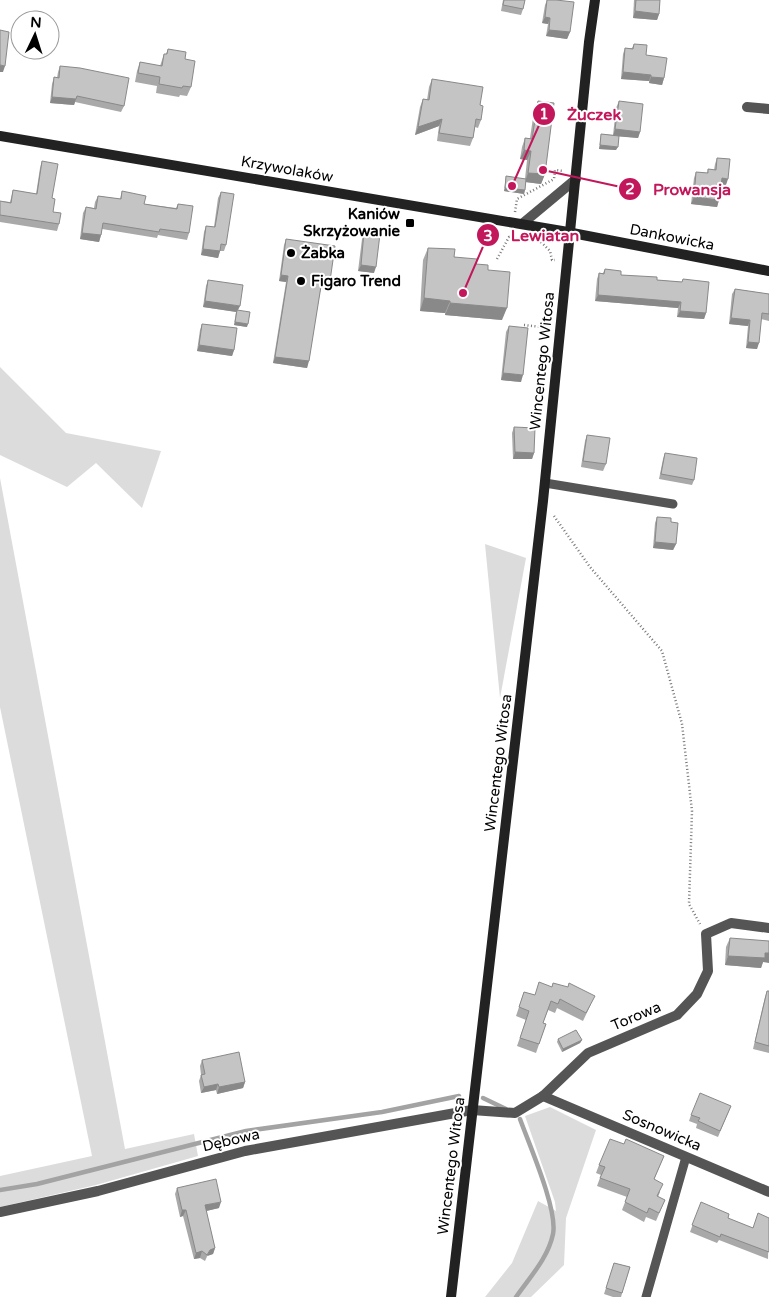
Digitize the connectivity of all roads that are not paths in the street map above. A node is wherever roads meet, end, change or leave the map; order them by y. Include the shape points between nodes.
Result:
1 (595, 0) edge
2 (747, 107) dead end
3 (769, 109) edge
4 (0, 136) edge
5 (576, 179) junction
6 (522, 224) junction
7 (570, 233) junction
8 (769, 271) edge
9 (545, 483) junction
10 (673, 504) dead end
11 (769, 928) edge
12 (543, 1096) junction
13 (472, 1110) junction
14 (686, 1157) junction
15 (769, 1192) edge
16 (0, 1212) edge
17 (451, 1297) edge
18 (646, 1297) edge

1 - 5 street, Wincentego Witosa
2 - 3 street
4 - 6 street, Krzywolaków
5 - 6 street
5 - 7 street, Wincentego Witosa
6 - 7 street, Krzywolaków
7 - 8 street, Dankowicka
7 - 9 street, Wincentego Witosa
9 - 10 lane
9 - 13 street, Wincentego Witosa
11 - 12 street, Torowa via 731,924 706,934 708,971 697,994 677,1015 588,1053
12 - 13 street, Torowa via 515,1113
12 - 14 street, Sosnowicka
13 - 16 street, Dębowa via 245,1151
13 - 17 street, Wincentego Witosa
14 - 15 street, Sosnowicka
14 - 18 lane

